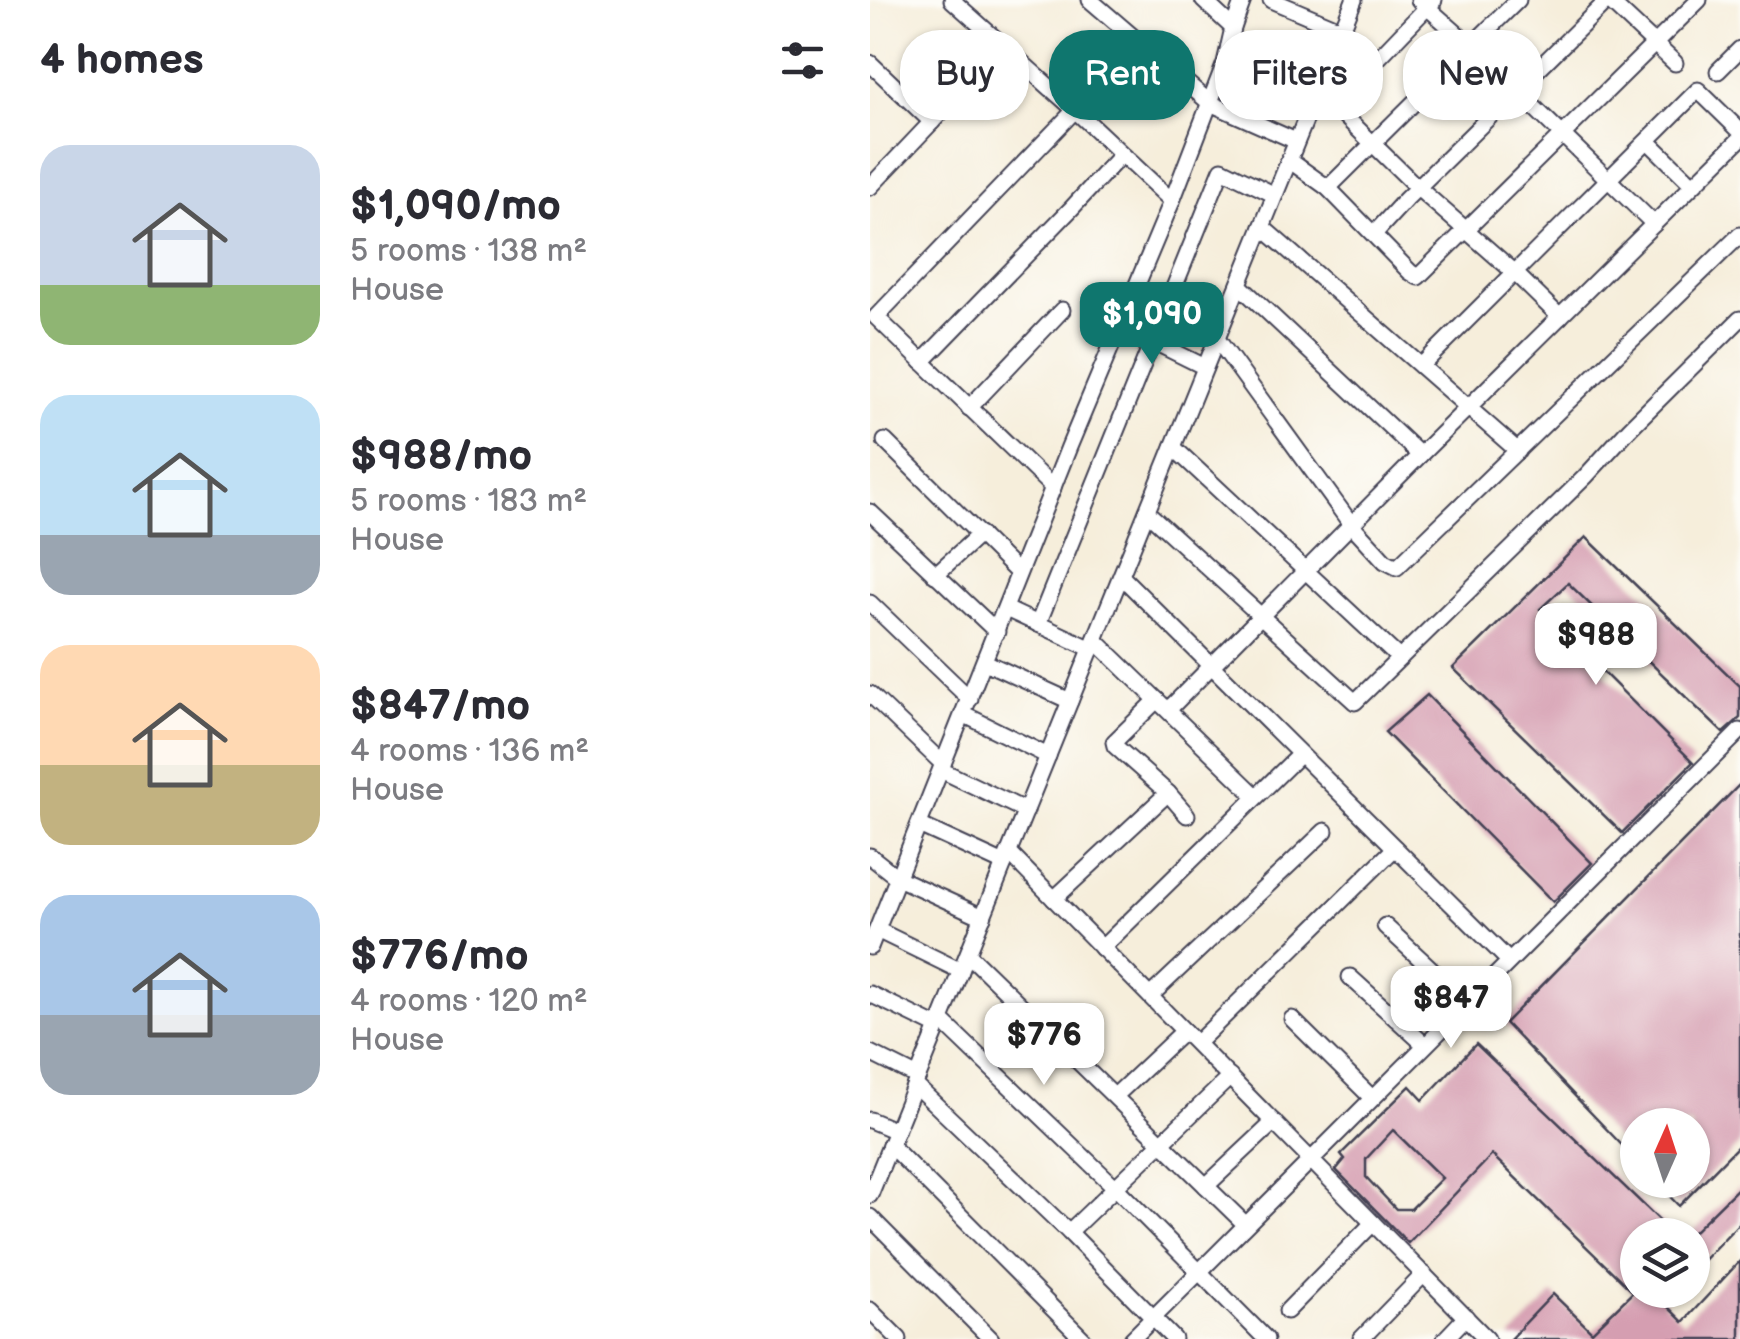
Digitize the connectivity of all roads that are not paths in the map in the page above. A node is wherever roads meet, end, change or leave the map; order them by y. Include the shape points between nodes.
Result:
1 (952, 0) edge
2 (1091, 0) edge
3 (1202, 0) edge
4 (1243, 0) edge
5 (1271, 0) edge
6 (1354, 0) edge
7 (1518, 0) edge
8 (1699, 0) edge
9 (1427, 2) edge
10 (1233, 28) joint
11 (986, 30) edge
12 (1342, 30) joint
13 (1455, 30) edge
14 (1487, 30) edge
15 (1654, 44) junction
16 (1740, 49) edge
17 (1383, 50) edge
18 (870, 62) edge
19 (1675, 62) dead end
20 (1543, 64) edge
21 (1029, 69) edge
22 (1718, 71) dead end
23 (1049, 87) edge
24 (1215, 88) edge
25 (1210, 103) junction
26 (1403, 113) edge
27 (1543, 116) edge
28 (1065, 120) edge
29 (1085, 120) edge
30 (1305, 120) edge
31 (1348, 120) edge
32 (1486, 120) edge
33 (932, 122) joint
34 (1562, 135) junction
35 (1740, 135) edge
36 (1648, 140) junction
37 (1296, 141) junction
38 (1372, 143) junction
39 (1121, 155) junction
40 (1189, 156) junction
41 (1290, 160) junction
42 (1222, 169) junction
43 (1607, 179) junction
44 (1692, 184) junction
45 (870, 187) edge
46 (1328, 188) junction
47 (1418, 188) junction
48 (1275, 195) junction
49 (1172, 201) junction
50 (1654, 224) junction
51 (1262, 228) junction
52 (1466, 231) junction
53 (1374, 234) junction
54 (1740, 235) edge
55 (1514, 272) junction
56 (1239, 285) junction
57 (1062, 310) dead end
58 (1560, 317) junction
59 (1740, 320) edge
60 (1120, 325) junction
61 (1217, 339) junction
62 (1153, 342) junction
63 (922, 362) junction
64 (1422, 366) junction
65 (1205, 368) junction
66 (1468, 407) junction
67 (969, 408) junction
68 (885, 441) dead end
69 (1173, 447) junction
70 (1518, 451) junction
71 (1420, 455) junction
72 (1053, 488) junction
73 (870, 512) edge
74 (1147, 512) junction
75 (1351, 524) junction
76 (980, 534) junction
77 (1306, 571) junction
78 (1018, 573) junction
79 (935, 574) junction
80 (1121, 576) junction
81 (870, 604) edge
82 (1006, 609) junction
83 (1262, 617) junction
84 (1038, 624) junction
85 (997, 632) junction
86 (1093, 645) junction
87 (1399, 658) junction
88 (985, 662) junction
89 (1211, 666) junction
90 (870, 694) edge
91 (1070, 701) junction
92 (1162, 705) junction
93 (967, 707) junction
94 (1740, 732) edge
95 (1300, 754) junction
96 (1048, 756) junction
97 (942, 767) junction
98 (1168, 793) junction
99 (1256, 796) junction
100 (1026, 811) junction
101 (1187, 815) dead end
102 (919, 825) junction
103 (1325, 830) dead end
104 (1395, 848) junction
105 (1007, 858) junction
106 (872, 862) edge
107 (898, 878) junction
108 (1054, 899) junction
109 (983, 916) junction
110 (1385, 926) dead end
111 (877, 930) junction
112 (870, 947) edge
113 (1102, 948) junction
114 (969, 954) junction
115 (1509, 962) junction
116 (961, 971) junction
117 (1350, 977) dead end
118 (870, 994) edge
119 (1150, 996) junction
120 (1468, 1003) junction
121 (1292, 1019) dead end
122 (940, 1023) junction
123 (1184, 1031) junction
124 (1196, 1043) junction
125 (1425, 1046) junction
126 (870, 1054) edge
127 (1230, 1077) junction
128 (917, 1081) junction
129 (1115, 1096) junction
130 (1372, 1098) junction
131 (870, 1120) edge
132 (1274, 1122) junction
133 (893, 1138) junction
134 (1162, 1144) junction
135 (1311, 1159) junction
136 (1206, 1186) junction
137 (1116, 1188) junction
138 (871, 1189) edge
139 (870, 1217) edge
140 (1374, 1223) junction
141 (1245, 1224) junction
142 (1069, 1232) junction
143 (1200, 1271) junction
144 (1424, 1274) junction
145 (870, 1310) edge
146 (1286, 1312) dead end
147 (1466, 1317) junction
148 (1152, 1319) junction
149 (899, 1339) edge
150 (991, 1339) edge
151 (1083, 1339) edge
152 (1132, 1339) edge
153 (1174, 1339) edge
154 (1266, 1339) edge
155 (1361, 1339) edge
156 (1445, 1339) edge
157 (1487, 1339) edge

1 - 11 street
2 - 25 street
3 - 10 street
4 - 10 street
5 - 12 street
6 - 12 street
7 - 14 street
8 - 15 street
9 - 13 street
9 - 17 street
15 - 19 street
15 - 20 street via 1608,0
15 - 34 street
16 - 22 street
18 - 33 street
21 - 23 street
24 - 25 street
25 - 37 street
25 - 40 street
26 - 38 street
27 - 34 street
28 - 63 street via 876,318
29 - 39 street
30 - 37 street
31 - 38 street
32 - 47 street
33 - 45 street
34 - 43 street
34 - 52 street
35 - 36 street via 1698,90
35 - 44 street
36 - 43 street
36 - 44 street
37 - 41 street
38 - 46 street
38 - 47 street
39 - 49 street
39 - 63 street
40 - 42 street
40 - 49 street
41 - 46 street
41 - 48 street
42 - 48 street
42 - 62 street
43 - 50 street
43 - 55 street
44 - 50 street
46 - 53 street
47 - 52 street
47 - 53 street
48 - 51 street
49 - 60 street
50 - 58 street
51 - 56 street
51 - 64 street
52 - 53 street via 1418,276
52 - 55 street
54 - 70 street
55 - 58 street
55 - 64 street
56 - 61 street
56 - 71 street
57 - 67 street
58 - 66 street
59 - 87 street
60 - 62 street
60 - 72 street
61 - 65 street
61 - 75 street
62 - 65 street
62 - 84 street
63 - 67 street
64 - 66 street
65 - 69 street
66 - 70 street
66 - 71 street
67 - 72 street
68 - 76 street
69 - 74 street
69 - 77 street
70 - 75 street via 1397,567
71 - 75 street
72 - 78 street
73 - 79 street
74 - 80 street
74 - 83 street
75 - 77 street
76 - 78 street
76 - 79 street
77 - 83 street
77 - 87 street
78 - 82 street
79 - 85 street
80 - 86 street
80 - 89 street
81 - 93 street
82 - 84 street
82 - 85 street
83 - 87 street via 1355,702
83 - 89 street
84 - 86 street
85 - 88 street
86 - 91 street
86 - 92 street
88 - 91 street
88 - 93 street
89 - 92 street
89 - 95 street
90 - 97 street
91 - 96 street
92 - 98 street via 1114,742
92 - 99 street
93 - 96 street
93 - 97 street
94 - 115 street
95 - 99 street
95 - 104 street
96 - 100 street
97 - 100 street
97 - 102 street
98 - 101 street
98 - 108 street
99 - 113 street
100 - 105 street
102 - 105 street
102 - 107 street
103 - 119 street
104 - 115 street
104 - 124 street
105 - 108 street
105 - 109 street
106 - 107 street
107 - 109 street
107 - 111 street
108 - 113 street
109 - 114 street
110 - 120 street
111 - 112 street
111 - 116 street
113 - 119 street
114 - 116 street
114 - 129 street
115 - 120 street
116 - 122 street
117 - 125 street
118 - 122 street
119 - 123 street
120 - 125 street
121 - 130 street
122 - 128 street
122 - 137 street
123 - 124 street
123 - 129 street
124 - 127 street
125 - 130 street
126 - 128 street
127 - 132 street
127 - 134 street
128 - 133 street
128 - 142 street
129 - 134 street
130 - 135 street
131 - 133 street
132 - 135 street
132 - 136 street
133 - 138 street
133 - 151 street
134 - 136 street
134 - 137 street
135 - 140 street
135 - 141 street
136 - 141 street
137 - 142 street
137 - 143 street
139 - 150 street
140 - 144 street
140 - 146 street
141 - 143 street
142 - 148 street
143 - 148 street
143 - 154 street
144 - 147 street
144 - 155 street
145 - 149 street
147 - 156 street
147 - 157 street
148 - 152 street
148 - 153 street

